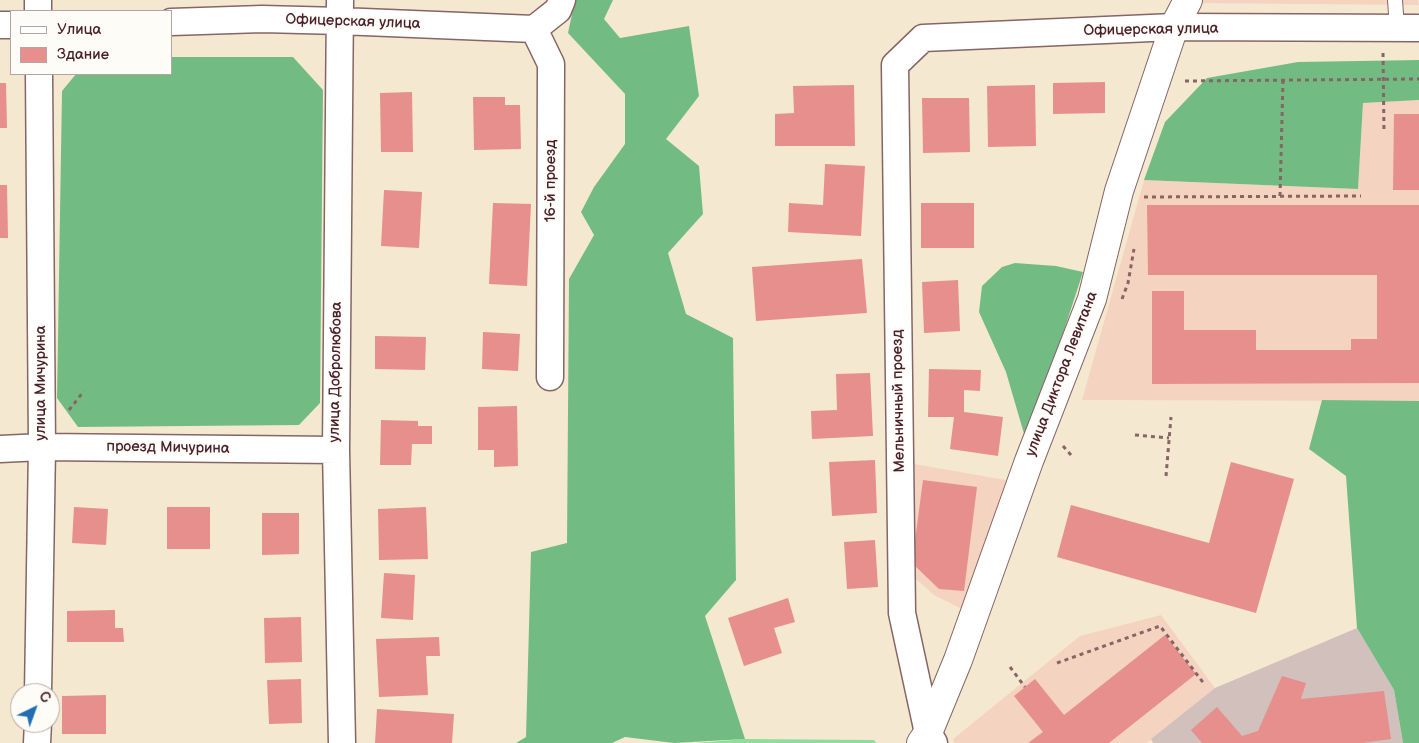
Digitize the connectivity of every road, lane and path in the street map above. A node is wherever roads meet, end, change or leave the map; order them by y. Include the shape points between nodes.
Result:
1 (562, 0) edge
2 (1188, 0) edge
3 (1395, 0) edge
4 (340, 10) edge
5 (172, 22) edge
6 (1174, 28) junction
7 (1400, 28) edge
8 (534, 29) junction
9 (895, 65) joint
10 (39, 75) edge
11 (1419, 78) edge
12 (1384, 79) junction
13 (1283, 80) junction
14 (1185, 81) dead end
15 (1384, 132) dead end
16 (1280, 196) junction
17 (1361, 196) dead end
18 (1142, 206) dead end
19 (1135, 244) dead end
20 (1128, 282) dead end
21 (550, 377) dead end
22 (1171, 417) dead end
23 (1135, 435) dead end
24 (1168, 438) junction
25 (42, 446) junction
26 (1063, 446) dead end
27 (0, 449) edge
28 (336, 450) junction
29 (1072, 456) dead end
30 (1166, 476) dead end
31 (1057, 664) dead end
32 (1010, 667) dead end
33 (38, 683) edge
34 (1206, 685) dead end
35 (1025, 687) dead end
36 (928, 740) edge
37 (342, 743) edge

1 - 8 street via 558,10
2 - 6 street, улица Диктора Левитана
3 - 7 lane
4 - 5 street, Офицерская улица via 262,20
4 - 8 street, Офицерская улица
4 - 28 street, улица Добролюбова
6 - 7 street, Офицерская улица
6 - 9 street, Офицерская улица via 924,38
6 - 36 street, улица Диктора Левитана via 1118,191 1092,299
7 - 12 path
8 - 21 street, 16-й проезд via 551,64
9 - 36 street, Мельничный проезд via 902,613
10 - 25 street, улица Мичурина
11 - 12 path
12 - 13 path
12 - 15 path
13 - 14 path
13 - 16 path
16 - 17 path
16 - 18 path via 1144,197
19 - 20 path
22 - 24 path
23 - 24 path
24 - 30 path
25 - 27 street, проезд Мичурина
25 - 28 street, проезд Мичурина
25 - 33 street, улица Мичурина
26 - 29 path
28 - 37 street, улица Добролюбова
31 - 34 path via 1160,626
32 - 35 path

